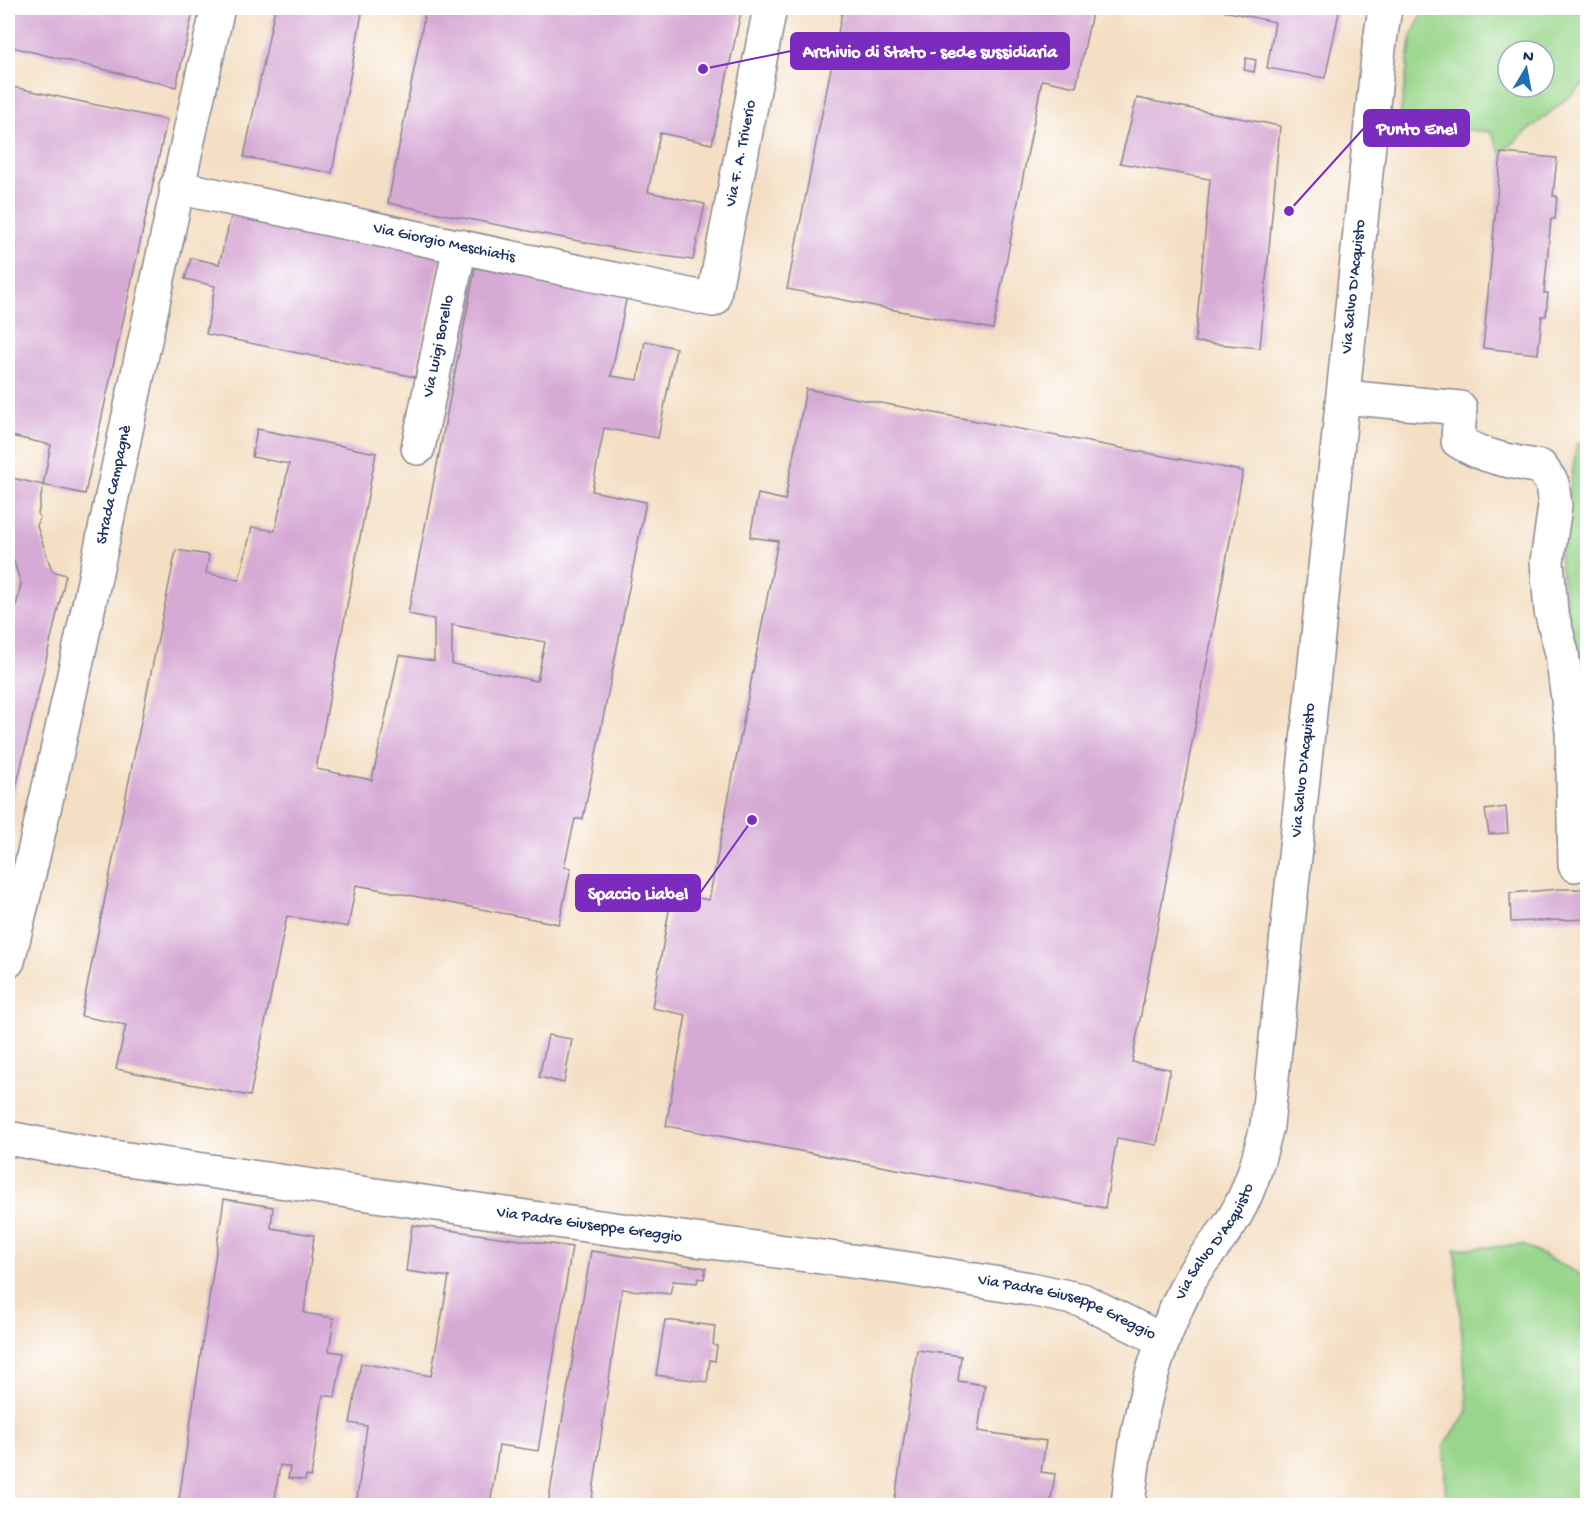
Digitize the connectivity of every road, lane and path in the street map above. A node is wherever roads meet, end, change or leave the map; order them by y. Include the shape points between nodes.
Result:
1 (218, 8) edge
2 (770, 8) edge
3 (1385, 8) edge
4 (176, 187) junction
5 (460, 246) junction
6 (713, 300) joint
7 (1342, 397) junction
8 (418, 448) dead end
9 (1575, 865) dead end
10 (8, 961) edge
11 (8, 1138) edge
12 (1162, 1340) junction
13 (1128, 1506) edge

1 - 4 street, Strada Campagnè
2 - 6 street, Via F. A. Triverio
3 - 7 street, Via Salvo D'Acquisto
4 - 5 street, Via Giorgio Meschiatis
4 - 10 street, Strada Campagnè via 42,821
5 - 6 street, Via Giorgio Meschiatis
5 - 8 street, Via Luigi Borello
7 - 9 street via 1460,408 1458,441 1471,450 1541,467 1552,483 1555,506 1547,562 1551,611 1562,653 1572,731
7 - 12 street, Via Salvo D'Acquisto via 1267,1126 1244,1199 1192,1276
11 - 12 street, Via Padre Giuseppe Greggio via 86,1153 1030,1289 1082,1300
12 - 13 street, Via Salvo D'Acquisto via 1143,1402

